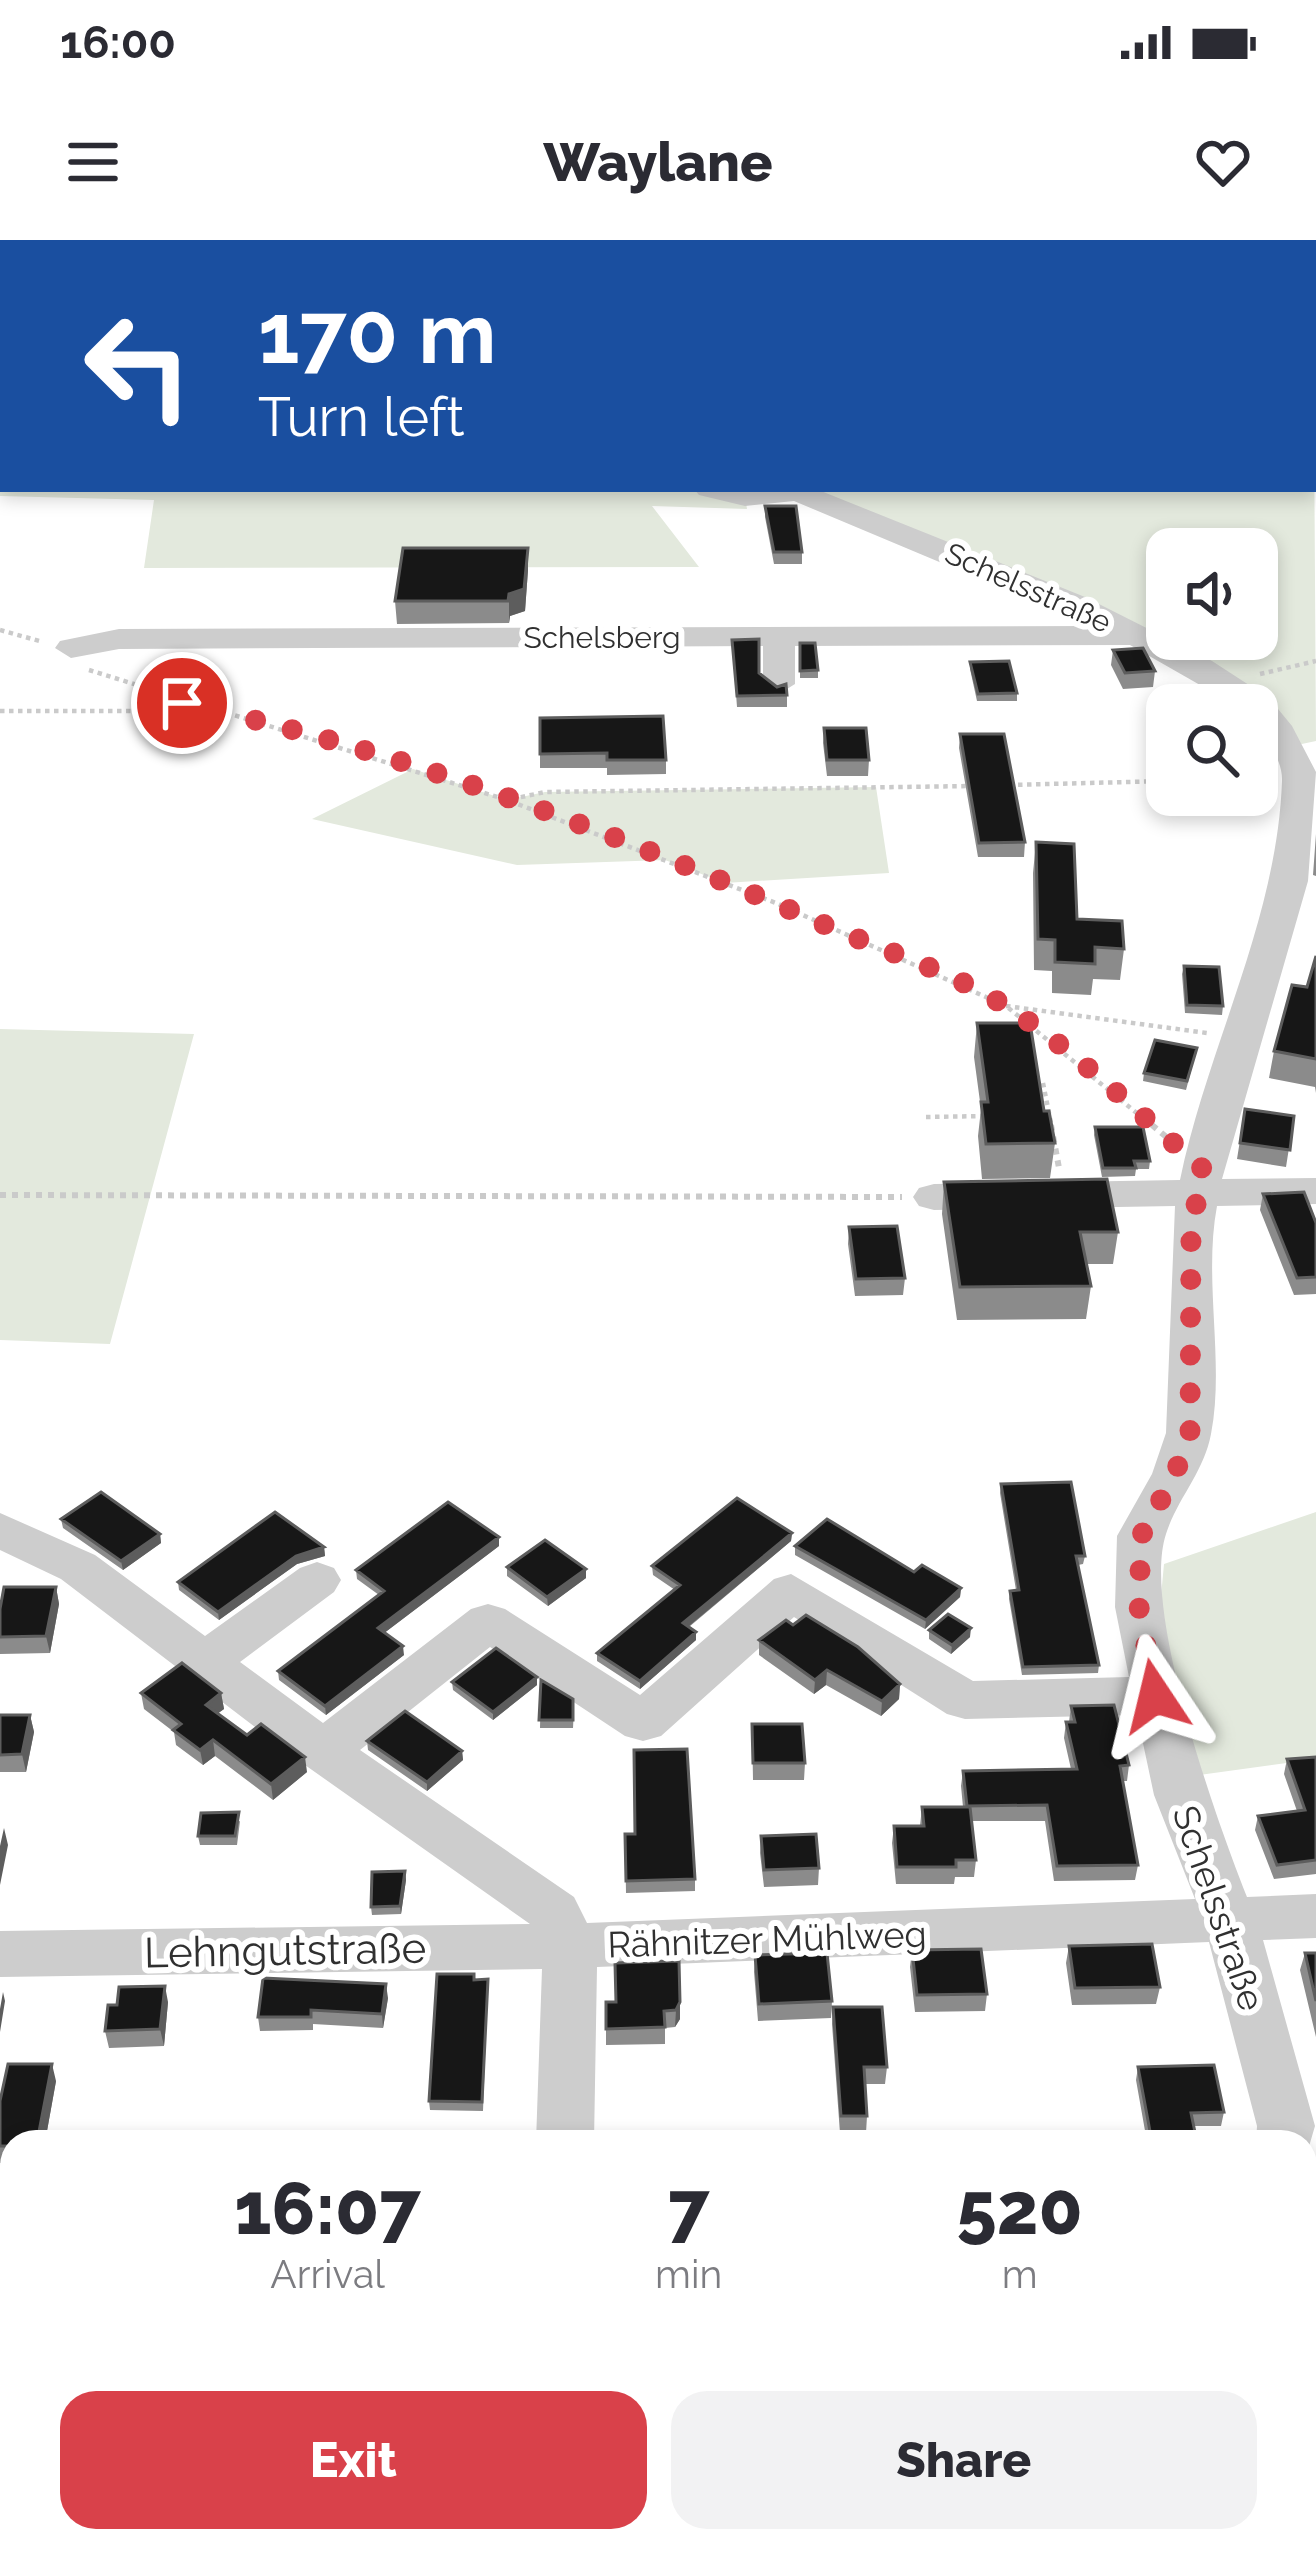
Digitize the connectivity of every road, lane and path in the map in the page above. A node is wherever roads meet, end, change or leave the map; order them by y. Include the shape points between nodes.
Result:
1 (722, 492) edge
2 (787, 492) edge
3 (797, 492) edge
4 (0, 630) edge
5 (1134, 635) junction
6 (778, 638) junction
7 (70, 648) junction
8 (779, 684) edge
9 (1225, 684) edge
10 (182, 703) junction
11 (0, 711) edge
12 (1278, 731) edge
13 (1146, 781) edge
14 (507, 800) junction
15 (1006, 1006) junction
16 (1240, 1037) junction
17 (1043, 1083) edge
18 (1049, 1115) junction
19 (988, 1116) edge
20 (1029, 1116) edge
21 (926, 1117) dead end
22 (1201, 1181) junction
23 (1316, 1191) edge
24 (0, 1195) edge
25 (1064, 1195) junction
26 (934, 1197) joint
27 (0, 1530) edge
28 (317, 1580) dead end
29 (206, 1661) junction
30 (1155, 1696) junction
31 (323, 1751) junction
32 (1316, 1916) edge
33 (1231, 1923) junction
34 (570, 1946) junction
35 (0, 1954) edge
36 (1296, 2129) edge
37 (565, 2130) edge

1 - 2 street
3 - 5 street, Schelsstraße
4 - 7 path
5 - 6 street, Schelsberg
5 - 9 street, Schelsstraße
6 - 7 street, Schelsberg via 119,639
6 - 8 street
7 - 10 path via 73,664
10 - 11 path via 168,711
10 - 14 path via 336,742
12 - 16 street, Schelsstraße via 1300,774 1290,881
13 - 14 path via 544,791
14 - 15 path via 776,903
15 - 16 path
15 - 22 path
16 - 22 street, Schelsstraße
17 - 18 path
18 - 20 path
18 - 25 path
19 - 21 path
22 - 23 street
22 - 25 street
22 - 30 street, Schelsstraße via 1191,1230 1190,1432 1141,1536 1139,1607
24 - 26 path
25 - 26 street
27 - 29 street, Rähnitzer Mühlweg via 78,1567
28 - 29 street
29 - 31 street, Rähnitzer Mühlweg
30 - 31 street via 965,1700 791,1592 643,1722 488,1622
30 - 33 street, Schelsstraße via 1180,1796
31 - 34 street, Rähnitzer Mühlweg via 555,1913
32 - 33 street, Rähnitzer Mühlweg
33 - 34 street, Rähnitzer Mühlweg
33 - 36 street, Schelsstraße
34 - 35 street, Lehngutstraße
34 - 37 street

